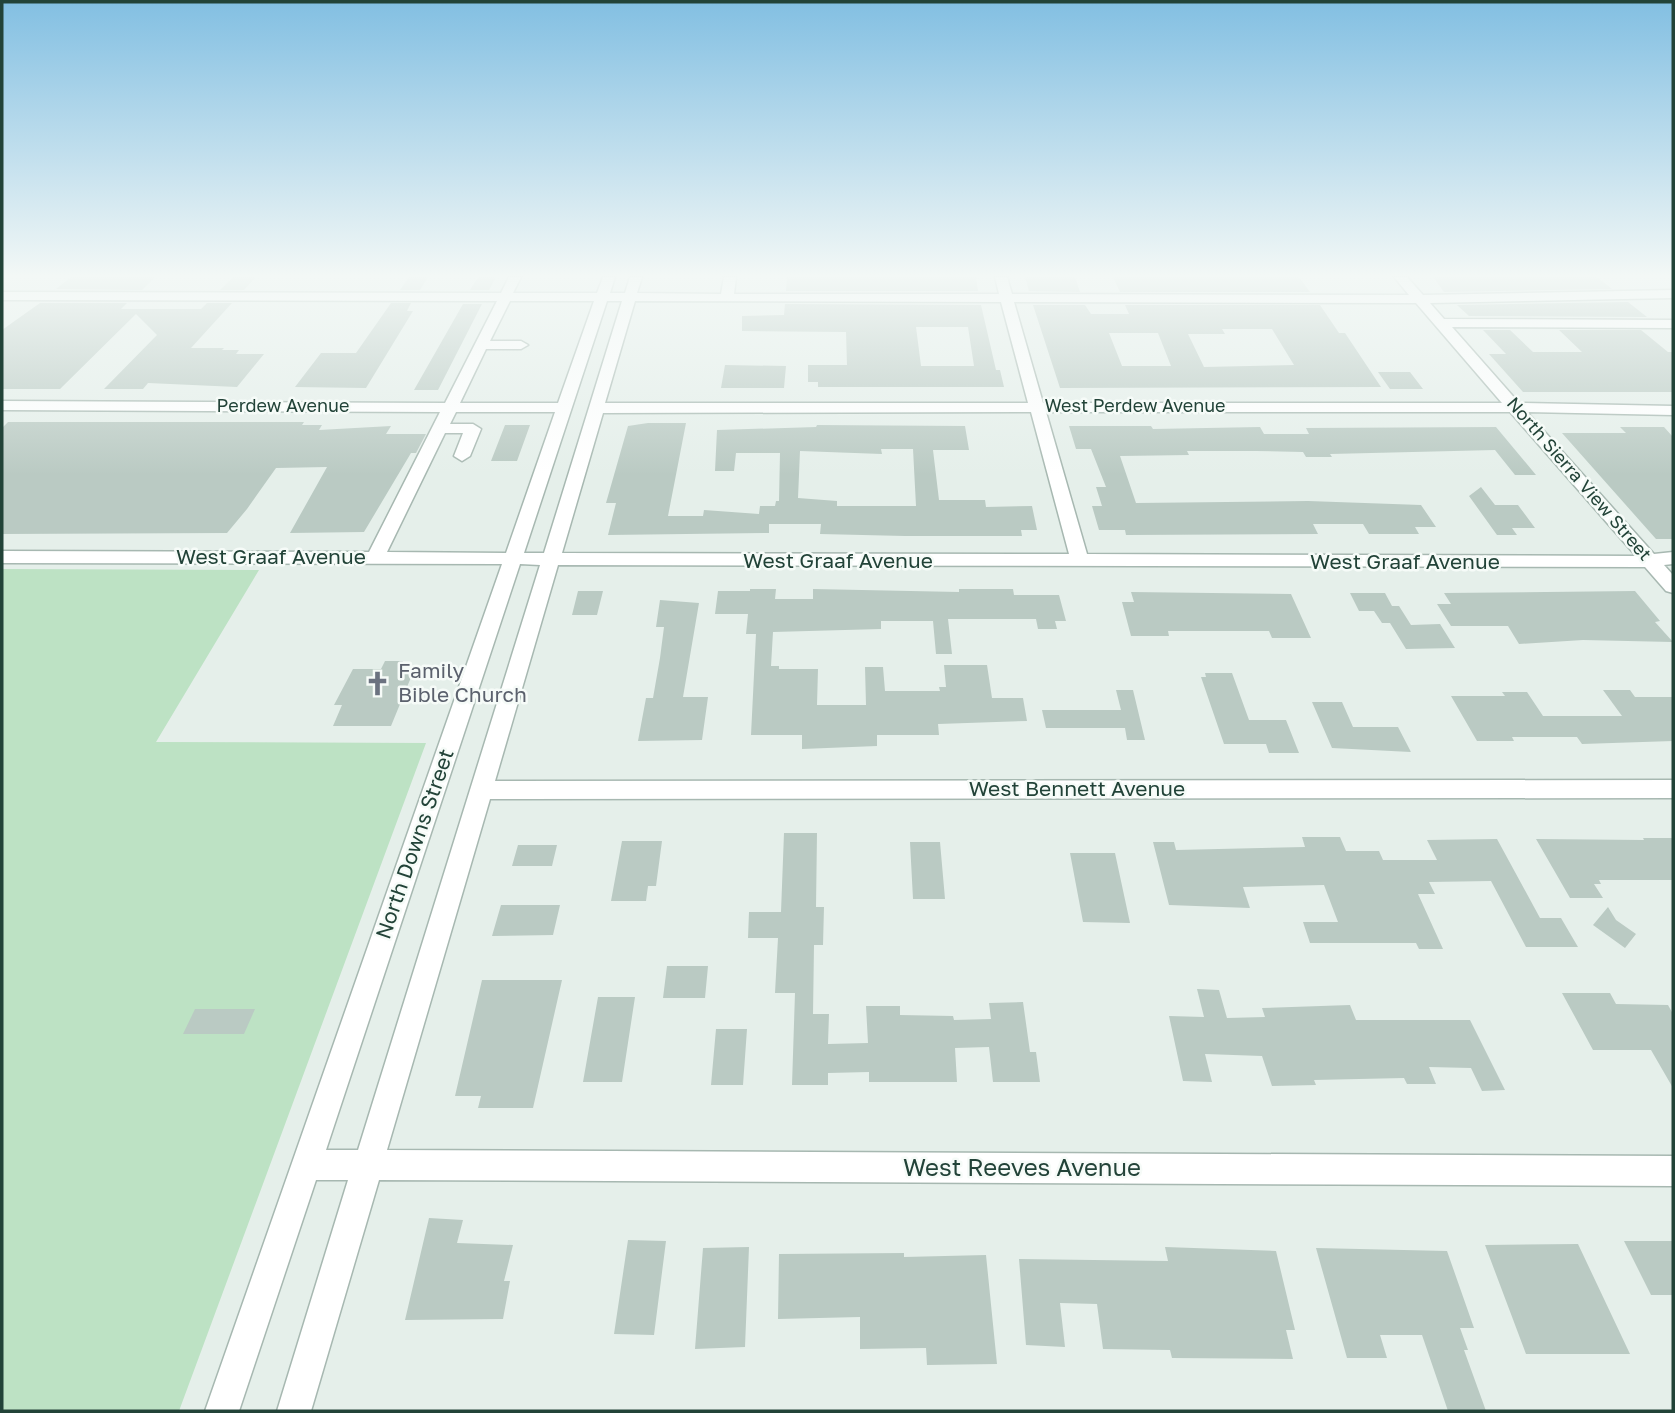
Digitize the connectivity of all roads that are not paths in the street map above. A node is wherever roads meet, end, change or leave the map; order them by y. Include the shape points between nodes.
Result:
1 (586, 343) edge
2 (616, 343) edge
3 (1018, 343) edge
4 (1459, 343) edge
5 (481, 345) joint
6 (521, 345) dead end
7 (2, 405) edge
8 (1035, 406) junction
9 (450, 407) junction
10 (496, 407) junction
11 (564, 408) junction
12 (596, 408) junction
13 (1517, 409) junction
14 (1673, 410) edge
15 (439, 428) junction
16 (473, 429) junction
17 (462, 456) dead end
18 (2, 557) edge
19 (376, 557) junction
20 (513, 558) junction
21 (1673, 558) edge
22 (551, 559) junction
23 (1651, 561) junction
24 (1080, 562) junction
25 (1673, 587) edge
26 (1673, 789) edge
27 (481, 790) junction
28 (307, 1165) junction
29 (370, 1165) junction
30 (1673, 1171) edge
31 (222, 1411) edge
32 (294, 1411) edge

1 - 11 street, North Downs Street
2 - 12 street, North Downs Street
3 - 8 street
4 - 13 street, North Sierra View Street
5 - 6 street
5 - 9 street
7 - 9 street, Perdew Avenue
8 - 12 street, West Perdew Avenue
8 - 13 street, West Perdew Avenue
8 - 24 street
9 - 10 street, Perdew Avenue
9 - 15 street
10 - 11 street, Perdew Avenue
10 - 16 street via 490,422
11 - 20 street, North Downs Street
12 - 22 street, North Downs Street
13 - 14 street, West Perdew Avenue
13 - 23 street, North Sierra View Street
15 - 16 street
15 - 19 street
16 - 17 street
18 - 19 street, West Graaf Avenue
19 - 20 street, West Graaf Avenue
20 - 22 street, West Graaf Avenue
20 - 28 street, North Downs Street
21 - 23 street, West Graaf Avenue
22 - 24 street, West Graaf Avenue
22 - 27 street, North Downs Street
23 - 24 street, West Graaf Avenue
23 - 25 street, North Sierra View Street
26 - 27 street, West Bennett Avenue
27 - 29 street, North Downs Street
28 - 29 street, West Reeves Avenue
28 - 31 street, North Downs Street
29 - 30 street, West Reeves Avenue
29 - 32 street, North Downs Street

